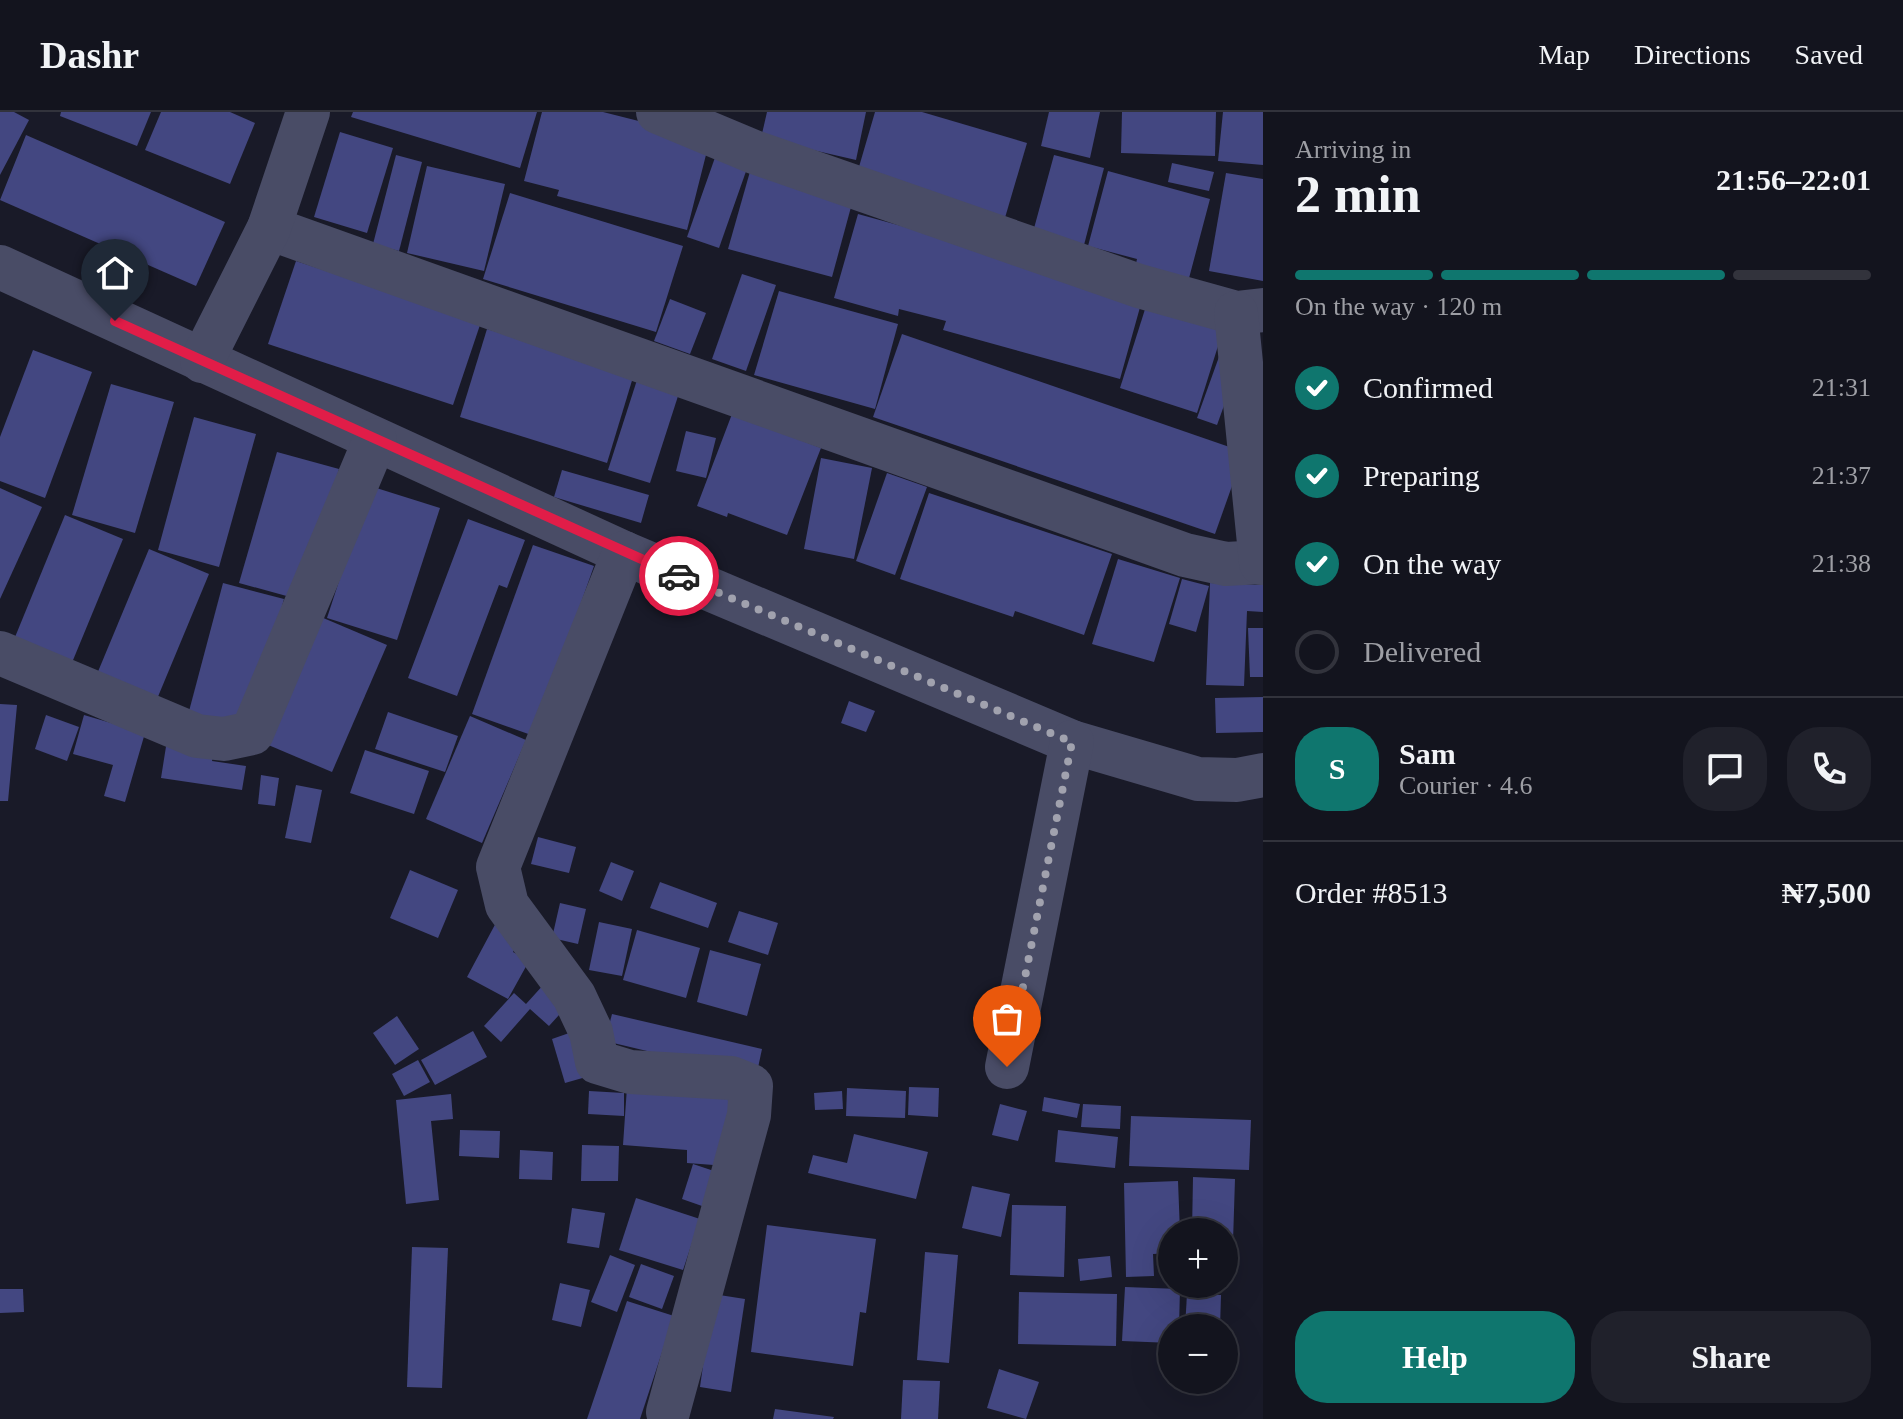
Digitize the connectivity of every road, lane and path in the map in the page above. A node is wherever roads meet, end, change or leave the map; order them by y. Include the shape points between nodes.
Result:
1 (308, 112) edge
2 (658, 112) edge
3 (269, 228) junction
4 (0, 267) edge
5 (1250, 311) edge
6 (202, 361) junction
7 (375, 440) junction
8 (624, 553) junction
9 (1262, 562) edge
10 (0, 653) edge
11 (1072, 742) junction
12 (1263, 775) edge
13 (1007, 1067) dead end
14 (668, 1412) dead end

1 - 3 street
2 - 5 street via 754,152 1124,281
3 - 6 street
3 - 9 street via 1185,555 1226,564
4 - 6 street
5 - 9 street
6 - 7 street
7 - 8 street
7 - 10 street via 252,733 224,739 197,736
8 - 11 street
8 - 14 street via 498,867 507,905 574,996 591,1032 597,1062 630,1072 731,1078 751,1086 749,1115
11 - 12 street via 1198,779
11 - 13 street

